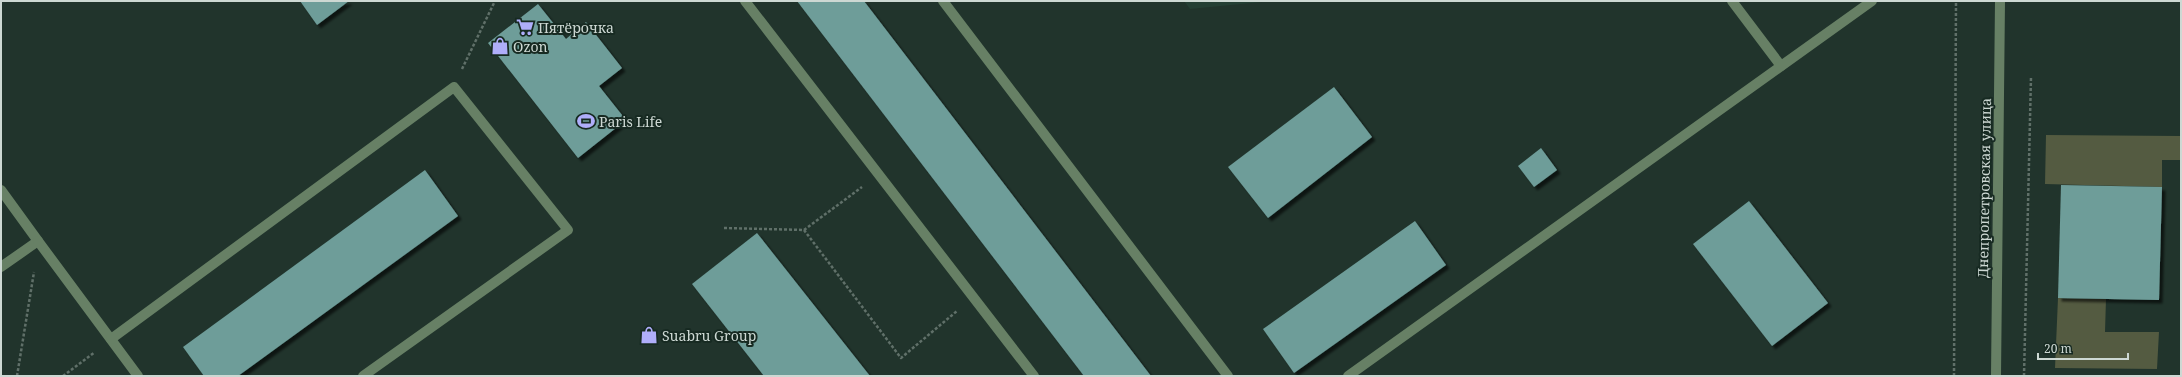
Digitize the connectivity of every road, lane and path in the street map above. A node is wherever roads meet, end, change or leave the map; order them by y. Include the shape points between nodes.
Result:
1 (495, 1) edge
2 (745, 1) edge
3 (943, 1) edge
4 (1732, 1) edge
5 (1872, 1) edge
6 (1956, 1) edge
7 (2000, 1) edge
8 (1781, 66) junction
9 (2031, 76) dead end
10 (454, 87) junction
11 (1, 190) edge
12 (857, 191) dead end
13 (724, 228) dead end
14 (804, 230) junction
15 (38, 241) junction
16 (1, 268) edge
17 (953, 315) dead end
18 (111, 339) junction
19 (17, 376) edge
20 (63, 376) edge
21 (138, 376) edge
22 (363, 376) edge
23 (1034, 376) edge
24 (1228, 376) edge
25 (1348, 376) edge
26 (1954, 376) edge
27 (1996, 376) edge
28 (2024, 376) edge

1 - 10 path
2 - 23 street
3 - 24 street
4 - 8 street
5 - 8 street
6 - 26 path
7 - 27 street, Днепропетровская улица
8 - 25 street
9 - 28 path
10 - 18 street
10 - 22 street via 568,230
11 - 15 street
12 - 14 path
13 - 14 path
14 - 17 path via 901,358
15 - 16 street
15 - 18 street
15 - 19 path
18 - 20 path
18 - 21 street

